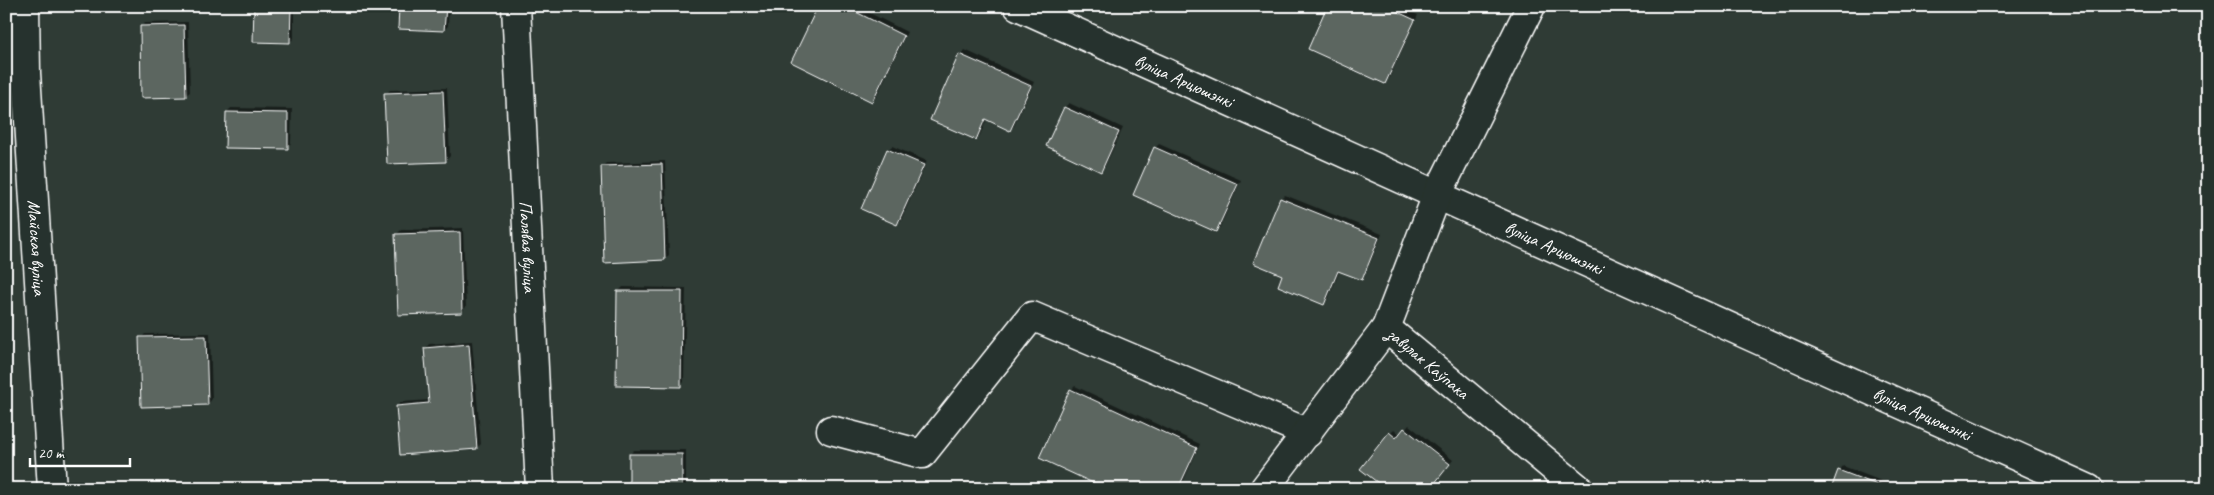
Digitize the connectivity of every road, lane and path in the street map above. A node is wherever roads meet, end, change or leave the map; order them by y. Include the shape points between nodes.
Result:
1 (25, 6) edge
2 (516, 6) edge
3 (1018, 6) edge
4 (1531, 6) edge
5 (1437, 195) junction
6 (1386, 328) junction
7 (831, 430) dead end
8 (1308, 434) junction
9 (52, 489) edge
10 (540, 489) edge
11 (1264, 489) edge
12 (1579, 489) edge
13 (2089, 489) edge

1 - 9 street, Майская вуліца via 26,73
2 - 10 street, Палявая вуліца
3 - 5 street, вуліца Арцюшэнкі
4 - 5 street
5 - 6 street
5 - 13 street, вуліца Арцюшэнкі
6 - 8 street, завулак Каўпака
6 - 12 street, завулак Каўпака
7 - 8 street via 922,454 1032,316
8 - 11 street, завулак Каўпака

